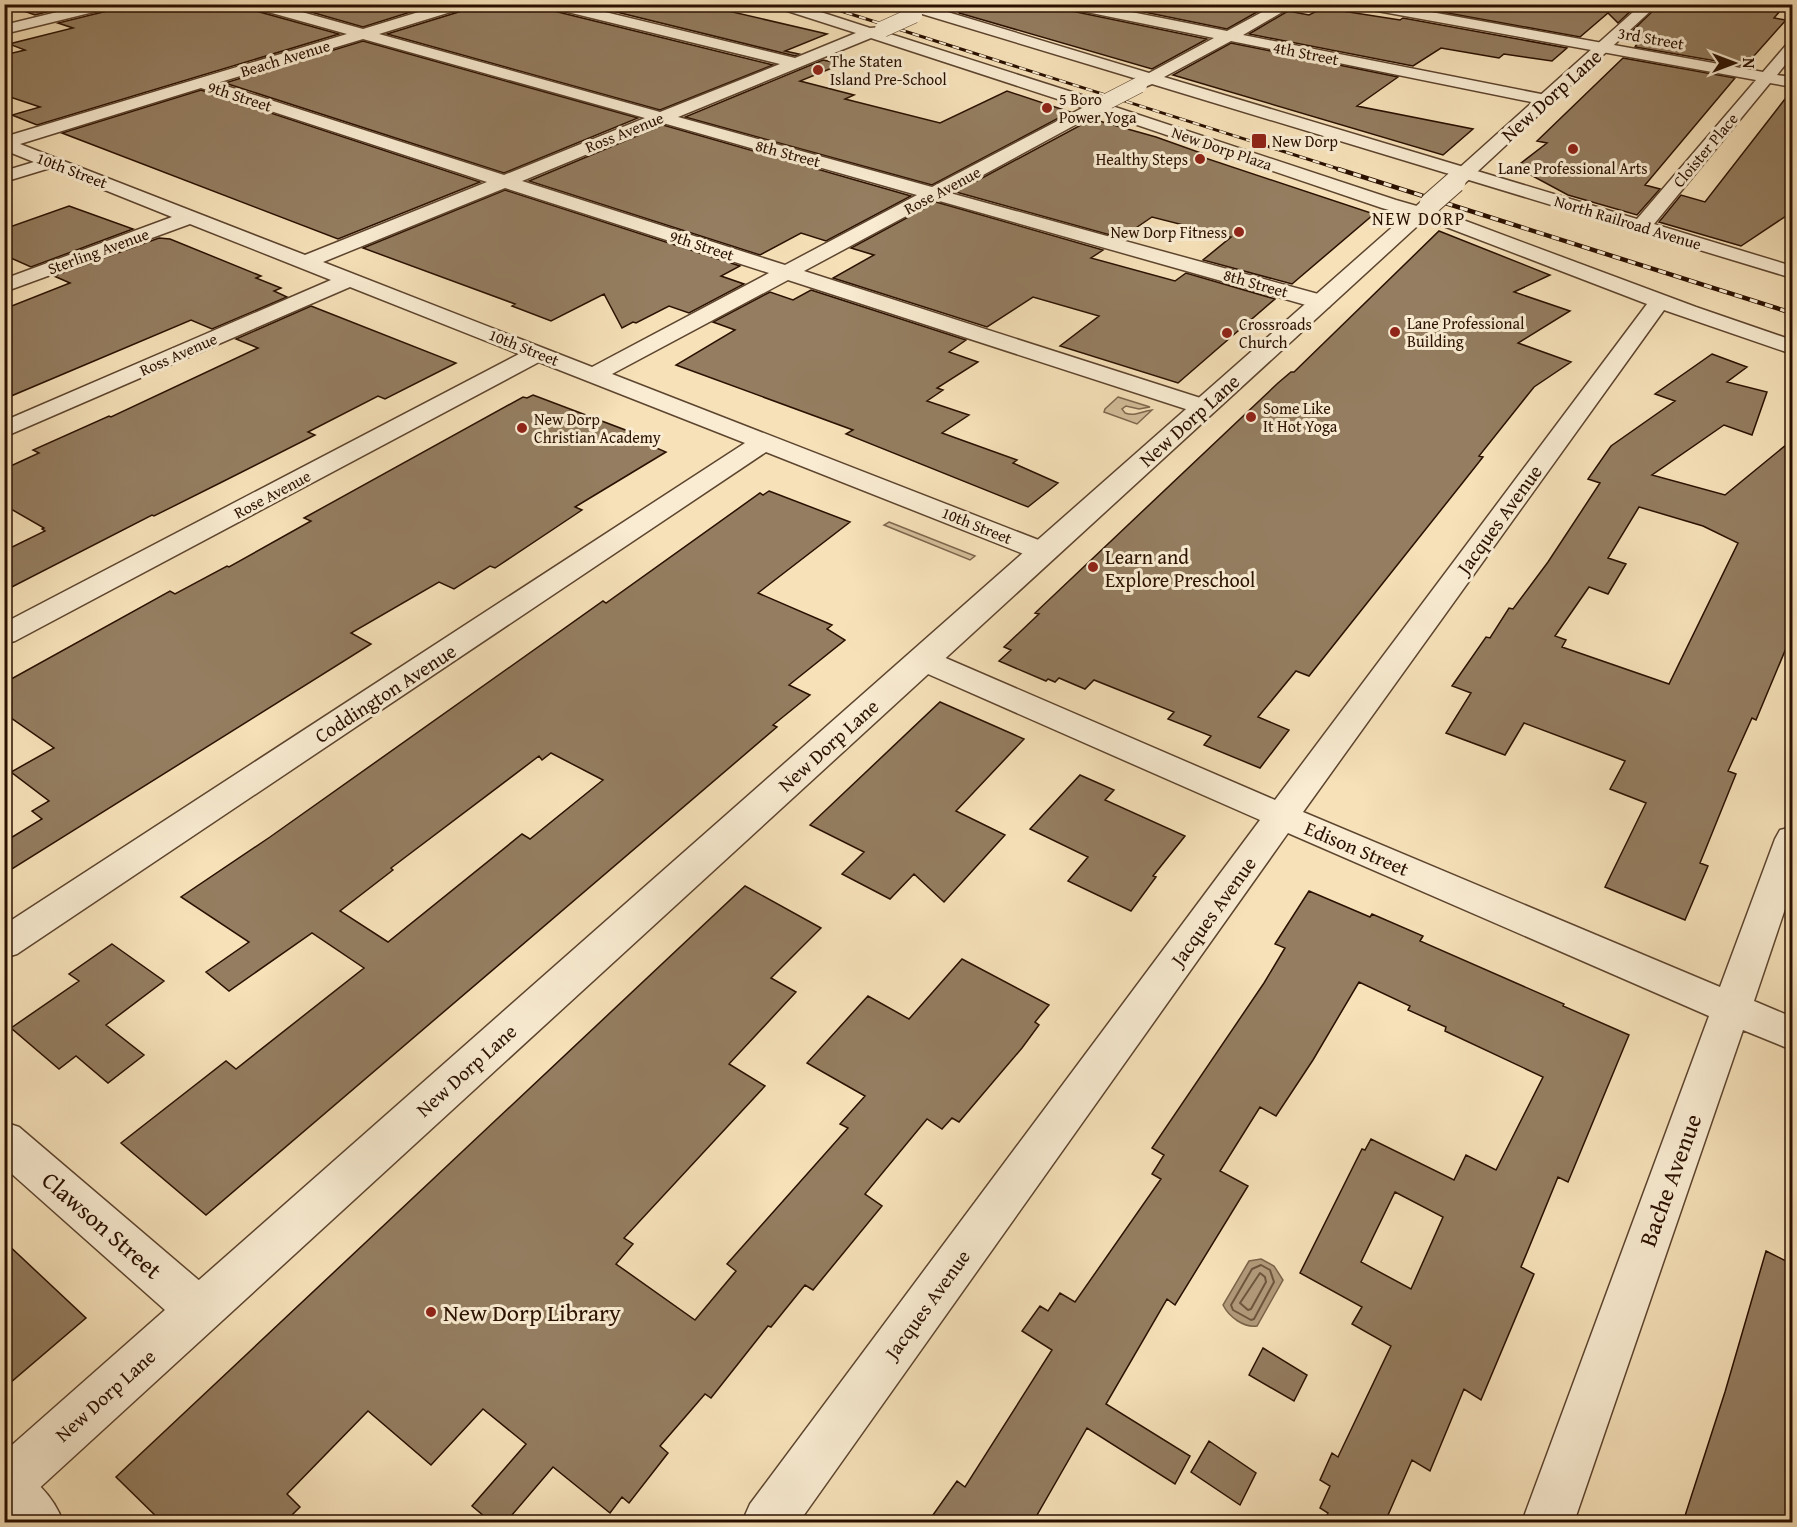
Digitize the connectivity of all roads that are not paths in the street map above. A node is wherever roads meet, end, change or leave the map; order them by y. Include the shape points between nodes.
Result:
1 (109, 4) edge
2 (255, 4) edge
3 (462, 4) edge
4 (552, 4) edge
5 (780, 4) edge
6 (942, 4) edge
7 (1067, 4) edge
8 (1289, 4) edge
9 (1361, 4) edge
10 (1651, 4) edge
11 (915, 10) edge
12 (4, 30) edge
13 (877, 31) junction
14 (362, 34) junction
15 (1228, 37) junction
16 (1792, 46) edge
17 (1604, 48) junction
18 (795, 63) junction
19 (1766, 78) junction
20 (1145, 82) junction
21 (1792, 82) edge
22 (200, 83) junction
23 (1546, 100) junction
24 (1104, 104) junction
25 (661, 117) junction
26 (4, 143) edge
27 (52, 162) junction
28 (4, 177) edge
29 (1459, 178) junction
30 (503, 181) junction
31 (935, 193) junction
32 (1425, 208) junction
33 (192, 216) junction
34 (1642, 226) junction
35 (307, 261) junction
36 (1792, 272) edge
37 (787, 273) junction
38 (351, 279) junction
39 (4, 286) edge
40 (1660, 301) junction
41 (1321, 302) junction
42 (1792, 347) edge
43 (539, 353) junction
44 (594, 375) junction
45 (1204, 407) junction
46 (4, 430) edge
47 (765, 441) junction
48 (1044, 552) junction
49 (4, 634) edge
50 (922, 660) junction
51 (1281, 816) junction
52 (1792, 838) edge
53 (4, 944) edge
54 (1731, 1008) junction
55 (1792, 1034) edge
56 (4, 1140) edge
57 (199, 1310) junction
58 (4, 1487) edge
59 (37, 1522) edge
60 (768, 1522) edge
61 (1548, 1522) edge

1 - 12 street
2 - 14 street, 8th Street
3 - 14 street, Beach Avenue
4 - 18 street
5 - 13 street, New Dorp Plaza
6 - 11 street, Ross Avenue
7 - 15 street, 4th Street
8 - 15 street, Rose Avenue
9 - 17 street, 3rd Street
10 - 17 street, New Dorp Lane
11 - 13 street, Ross Avenue, bridge
11 - 20 street
13 - 18 street, Ross Avenue
13 - 24 street, New Dorp Plaza
14 - 22 street, Beach Avenue
14 - 25 street, 8th Street
15 - 20 street, Rose Avenue
15 - 23 street, 4th Street
16 - 19 street, Cloister Place
17 - 19 street, 3rd Street
17 - 23 street, New Dorp Lane
18 - 25 street, Ross Avenue
19 - 21 street, 3rd Street
19 - 34 street, Cloister Place
20 - 24 street, Rose Avenue, bridge
20 - 29 street
22 - 26 street, Beach Avenue
22 - 30 street, 9th Street
23 - 29 street, New Dorp Lane
24 - 31 street, Rose Avenue
24 - 32 street, New Dorp Plaza via 1265,164
25 - 30 street, Ross Avenue
25 - 31 street, 8th Street
26 - 27 street, 10th Street
27 - 28 street
27 - 33 street, 10th Street
29 - 32 street, New Dorp Lane, bridge
29 - 34 street, North Railroad Avenue
30 - 35 street, Ross Avenue
30 - 37 street, 9th Street
31 - 37 street, Rose Avenue
31 - 41 street, 8th Street
32 - 40 street, New Dorp Plaza via 1448,221
32 - 41 street, New Dorp Lane
33 - 35 street, 10th Street
33 - 39 street, Sterling Avenue
34 - 36 street, North Railroad Avenue
35 - 38 street, 10th Street
37 - 44 street, Rose Avenue
37 - 45 street, 9th Street
38 - 43 street, 10th Street
38 - 46 street, Ross Avenue
40 - 42 street, New Dorp Plaza
40 - 51 street, Jacques Avenue
41 - 45 street, New Dorp Lane
43 - 44 street, 10th Street
43 - 49 street, Rose Avenue
44 - 47 street, 10th Street
45 - 48 street, New Dorp Lane
47 - 48 street, 10th Street
47 - 53 street, Coddington Avenue
48 - 50 street, New Dorp Lane
50 - 51 street, Edison Street
50 - 57 street, New Dorp Lane
51 - 54 street, Edison Street
51 - 60 street, Jacques Avenue
52 - 54 street, Bache Avenue
54 - 55 street, Edison Street
54 - 61 street, Bache Avenue
56 - 57 street, Clawson Street
57 - 58 street, New Dorp Lane
58 - 59 street

